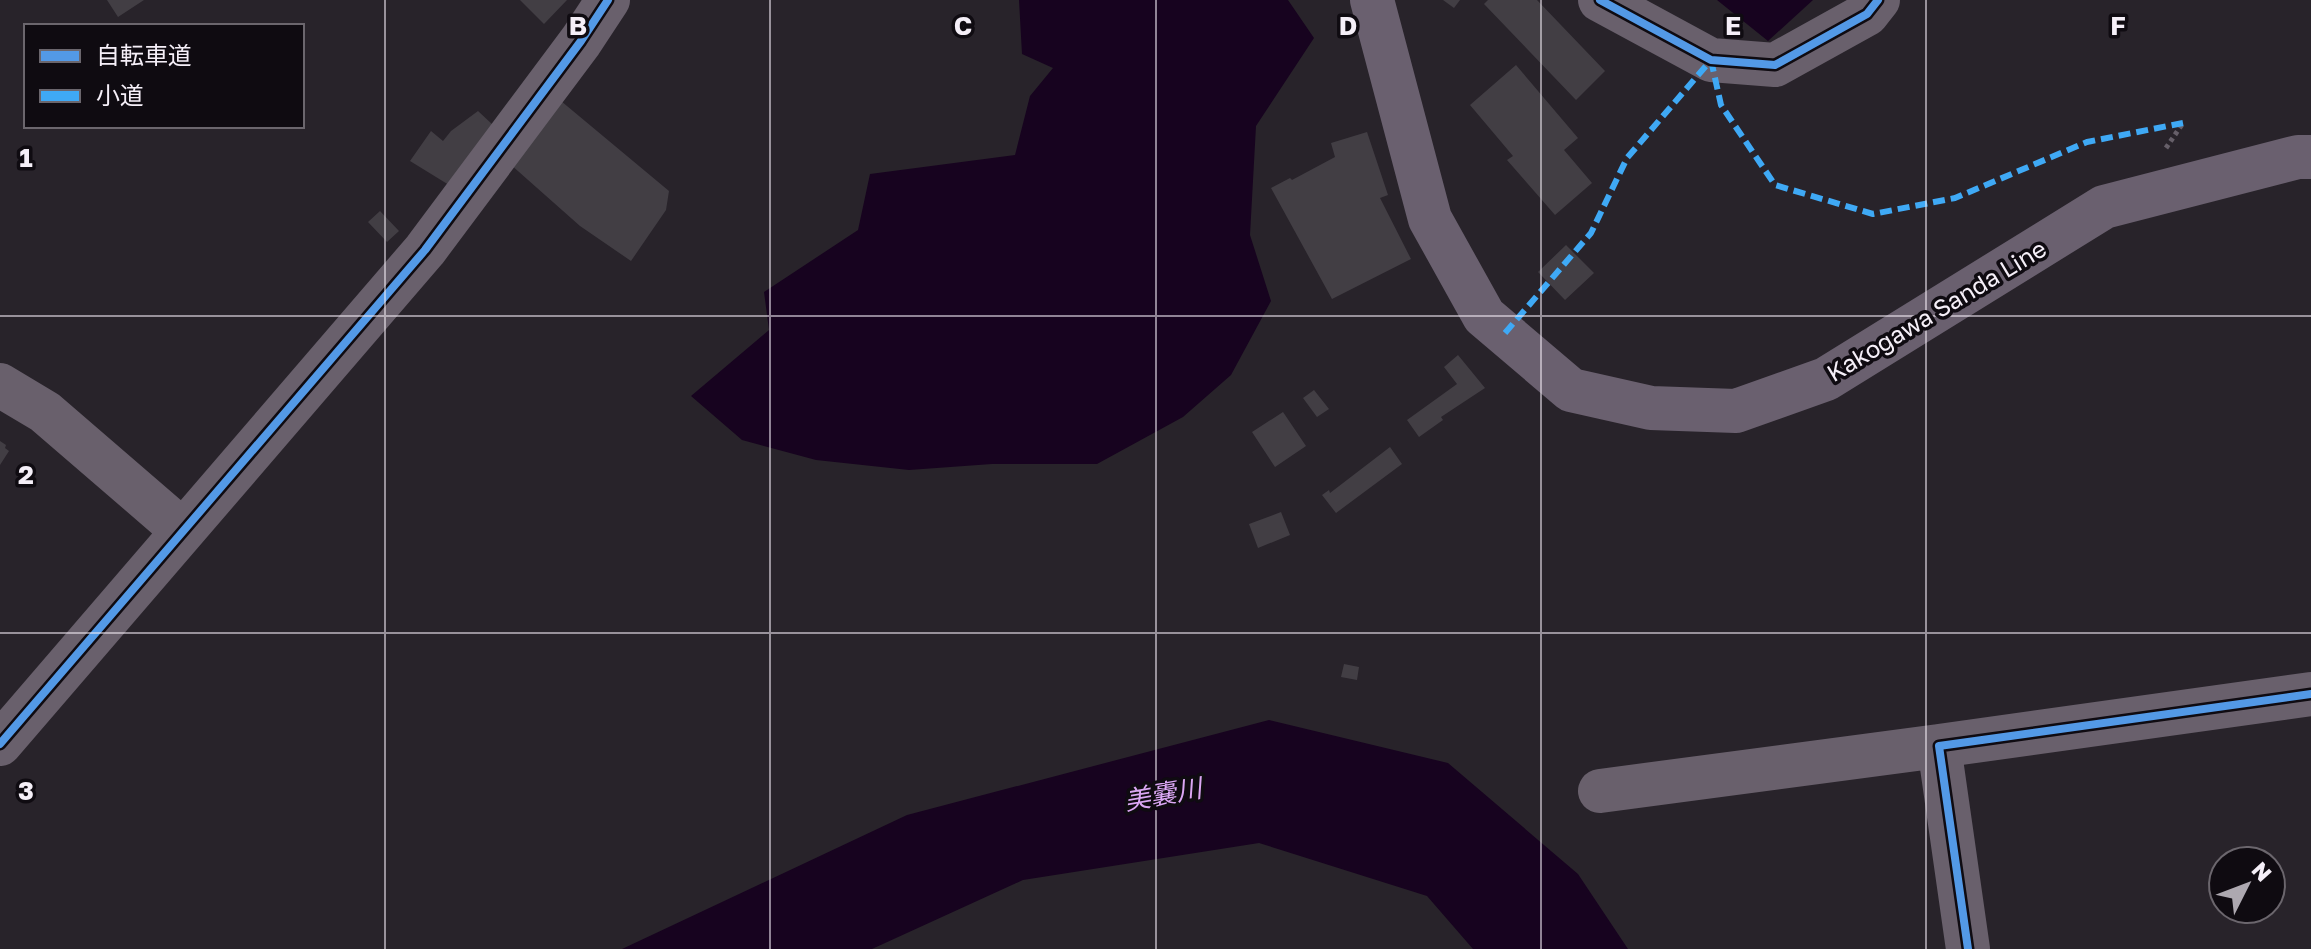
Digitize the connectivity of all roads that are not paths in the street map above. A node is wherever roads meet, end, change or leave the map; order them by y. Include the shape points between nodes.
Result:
1 (608, 0) edge
2 (1372, 0) edge
3 (1600, 0) edge
4 (1878, 0) edge
5 (2311, 157) edge
6 (0, 385) edge
7 (183, 531) junction
8 (2311, 694) edge
9 (0, 744) edge
10 (1939, 746) junction
11 (1600, 791) dead end
12 (1968, 949) edge

1 - 7 street via 425,250
2 - 5 main road, Kakogawa Sanda Line via 1430,219 1484,316 1571,390 1651,408 1736,411 1826,379 2104,207
3 - 4 street via 1711,60 1775,65 1867,14
6 - 7 street via 45,412
7 - 9 street
8 - 10 street
10 - 11 street
10 - 12 street

